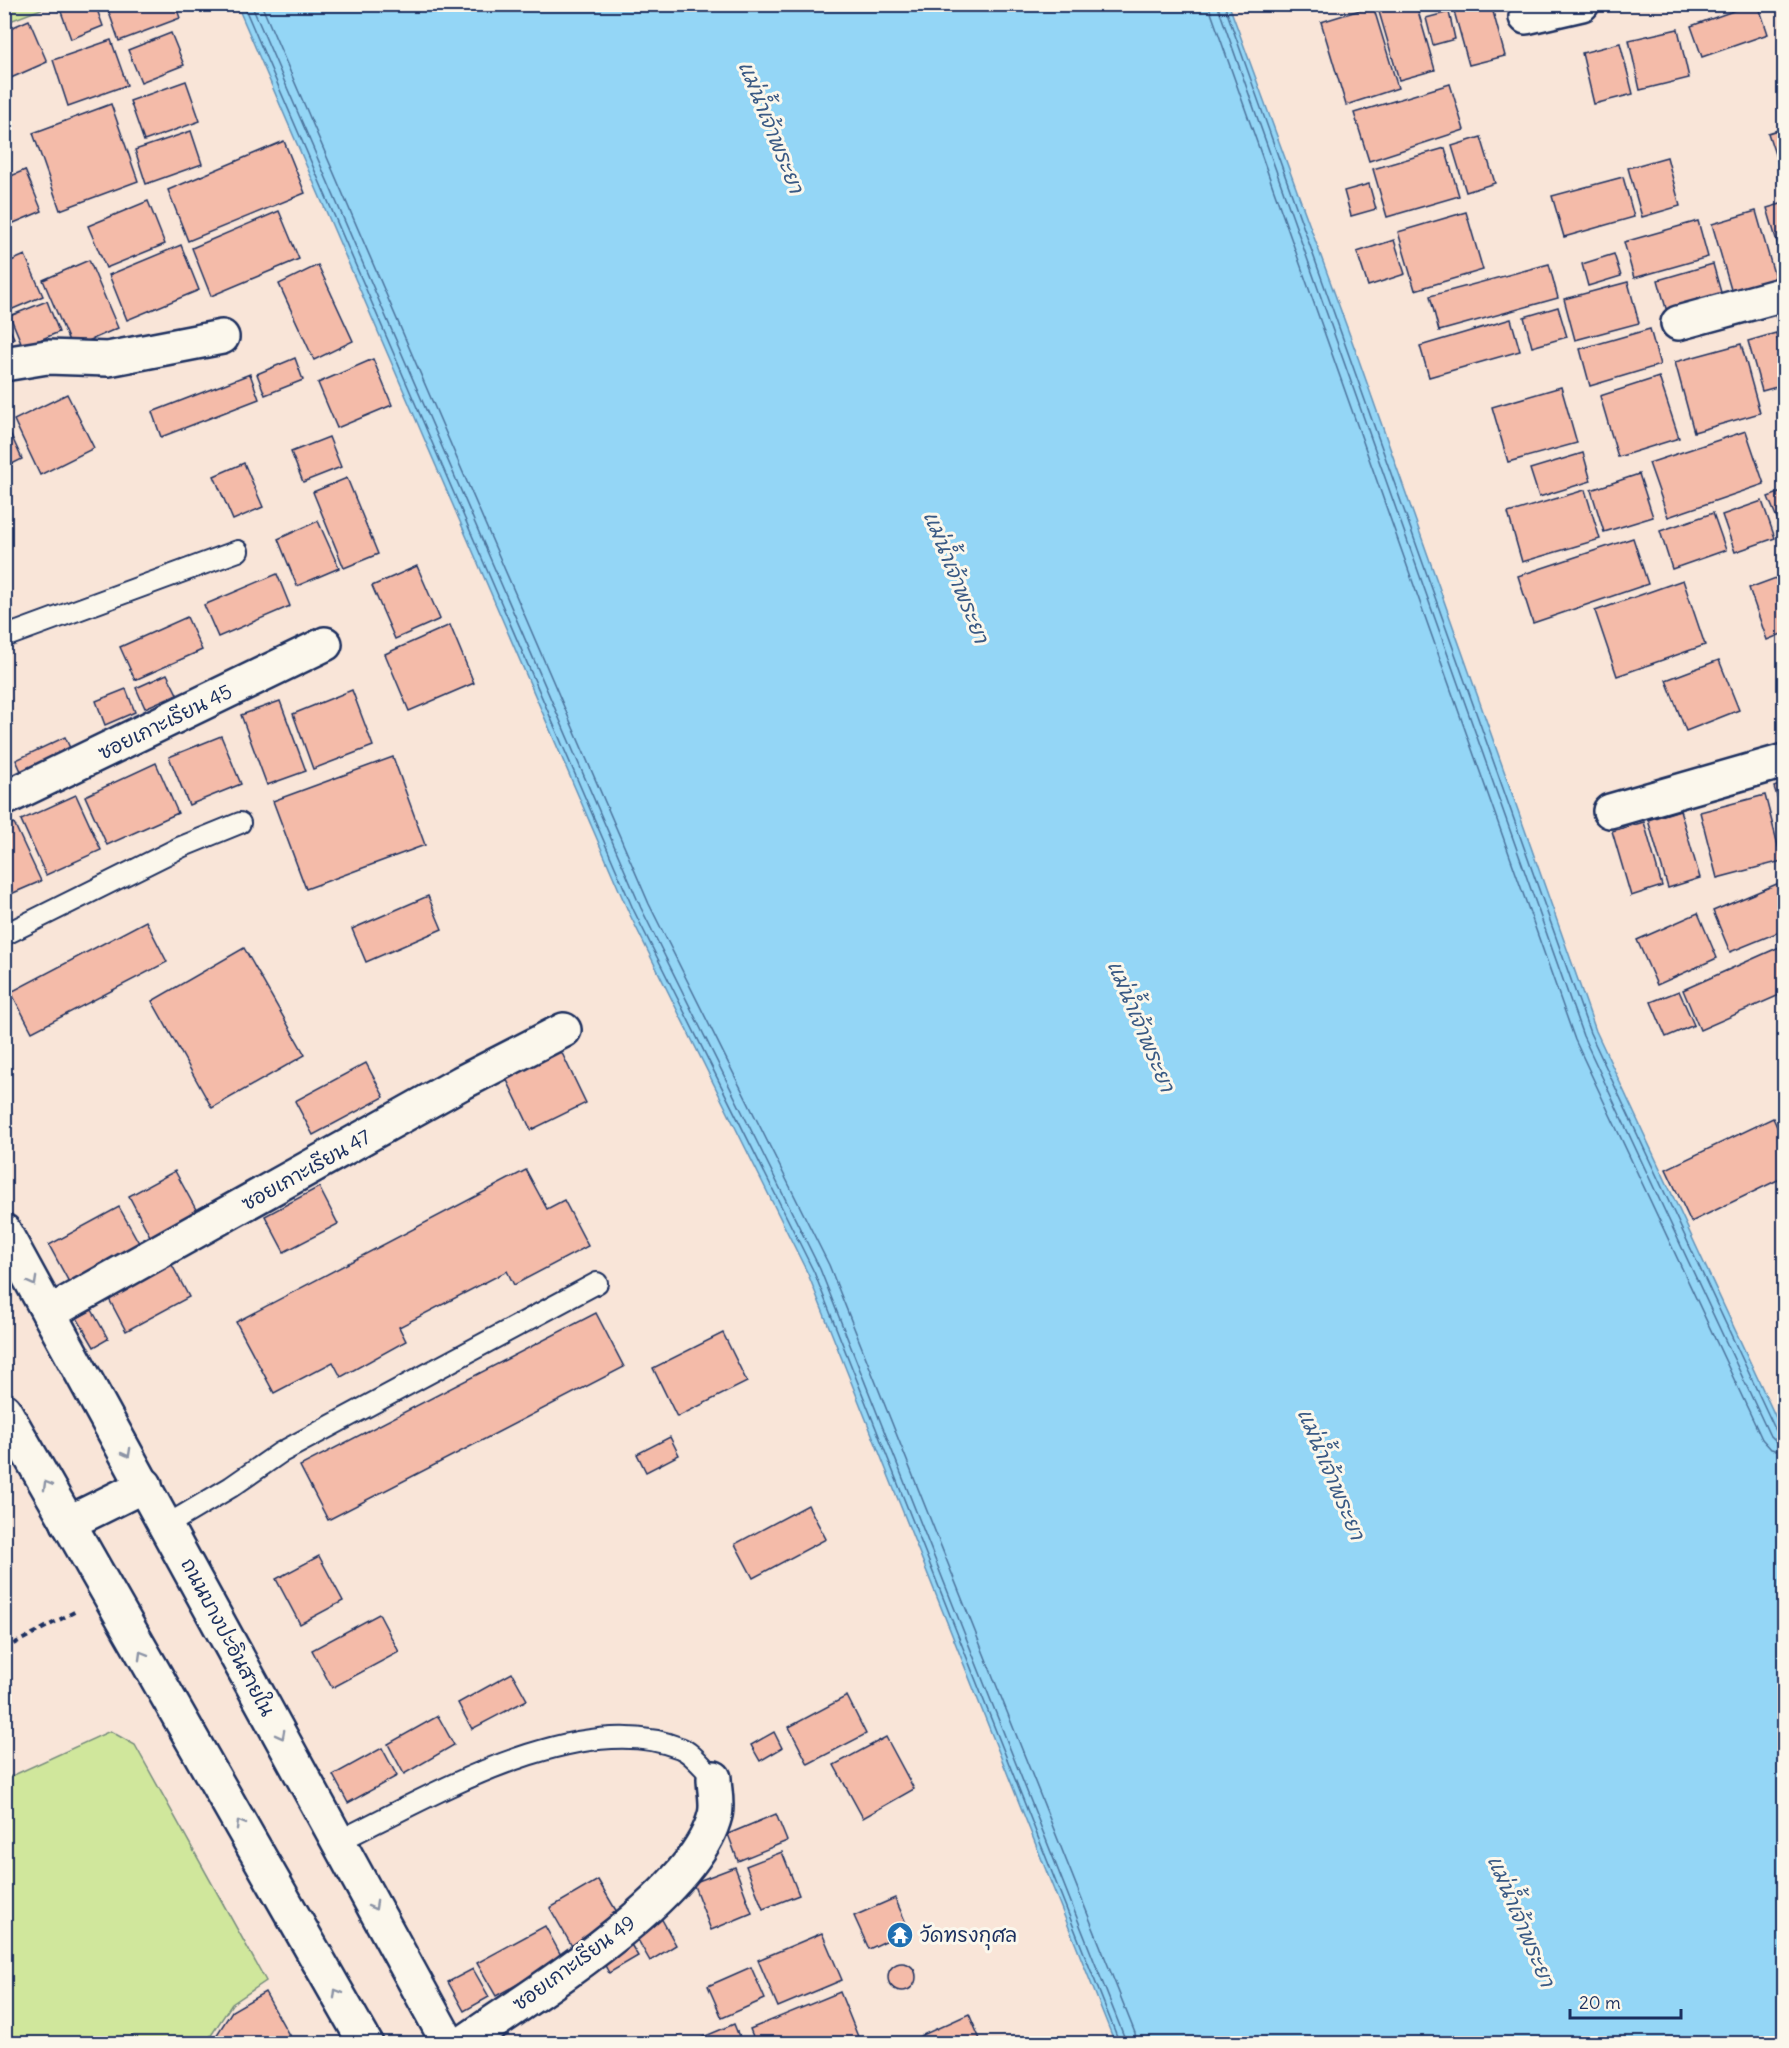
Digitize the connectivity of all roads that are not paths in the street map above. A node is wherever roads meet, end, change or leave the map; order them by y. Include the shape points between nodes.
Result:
1 (1582, 4) edge
2 (1526, 17) dead end
3 (1785, 294) edge
4 (1678, 323) dead end
5 (222, 337) dead end
6 (4, 364) edge
7 (238, 550) dead end
8 (4, 637) edge
9 (325, 644) dead end
10 (1785, 761) edge
11 (7, 791) edge
12 (1610, 811) dead end
13 (240, 823) dead end
14 (4, 935) edge
15 (564, 1030) dead end
16 (4, 1231) edge
17 (597, 1283) dead end
18 (49, 1313) junction
19 (4, 1410) edge
20 (146, 1485) junction
21 (68, 1523) junction
22 (167, 1525) junction
23 (714, 1778) joint
24 (339, 1841) junction
25 (366, 2043) edge
26 (449, 2043) edge
27 (462, 2043) edge

1 - 2 street
3 - 4 street
5 - 6 street via 108,359 47,357
7 - 8 lane
9 - 11 street, ซอยเกาะเรียน 45
10 - 12 street
13 - 14 lane via 181,847
15 - 18 street, ซอยเกาะเรียน 47
16 -> 18 street, ถนนบางปะอินสายใน
17 - 22 lane via 280,1453
18 -> 20 street, ถนนบางปะอินสายใน
21 -> 19 street
20 - 21 street
20 - 22 street, ถนนบางปะอินสายใน
25 -> 21 street
22 -> 24 street, ถนนบางปะอินสายใน
23 - 24 lane via 683,1748 638,1736 571,1743 488,1769
23 - 27 street, ซอยเกาะเรียน 49 via 716,1814 701,1847 664,1892 615,1936
24 -> 26 street, ถนนบางปะอินสายใน

